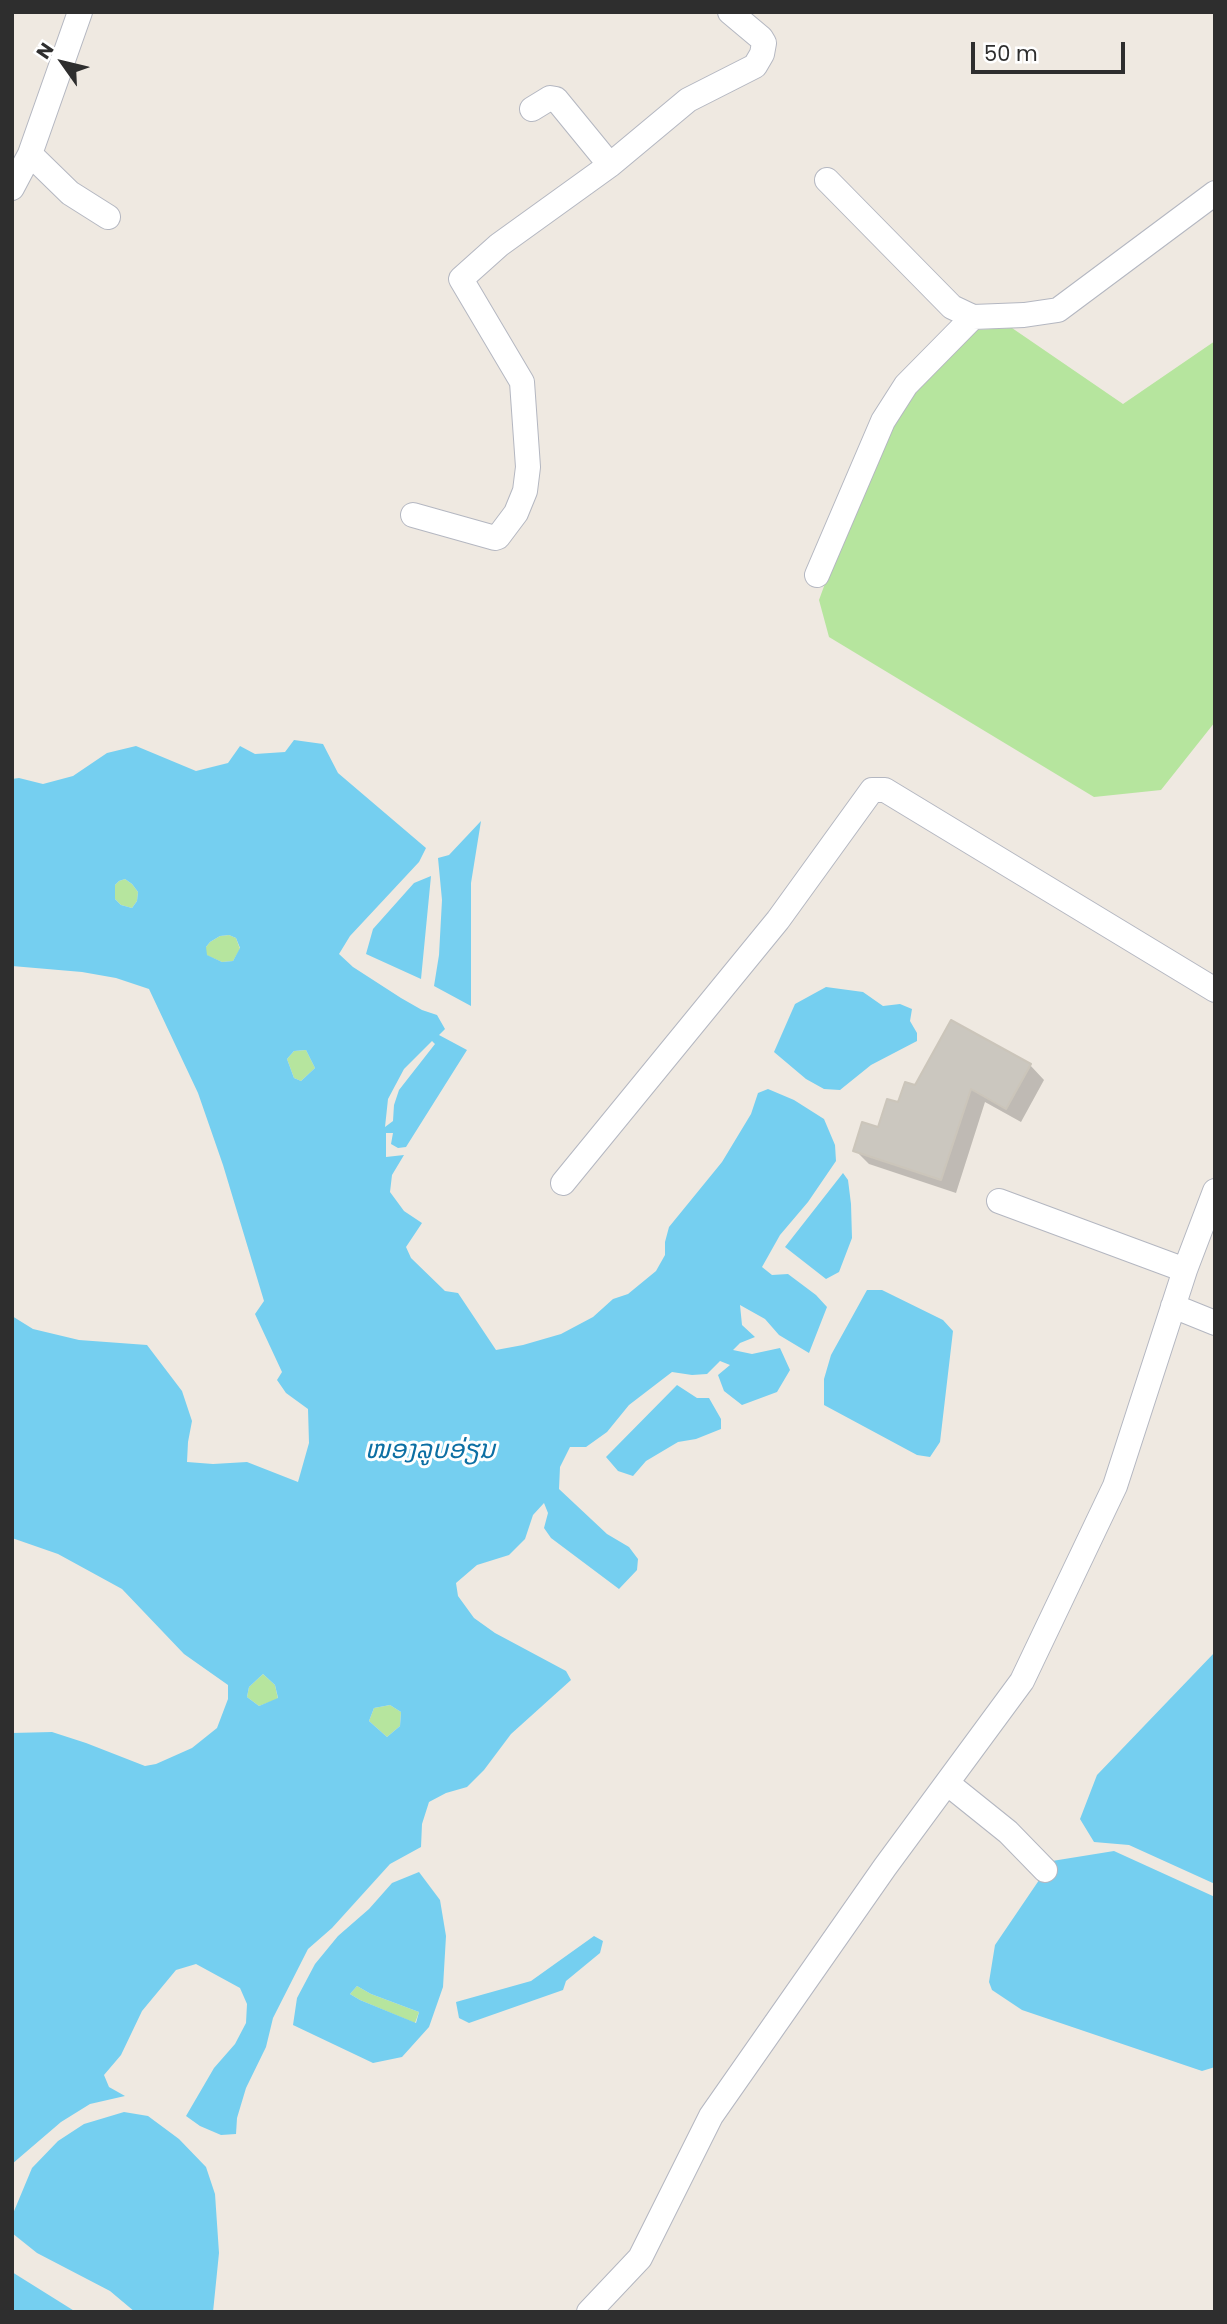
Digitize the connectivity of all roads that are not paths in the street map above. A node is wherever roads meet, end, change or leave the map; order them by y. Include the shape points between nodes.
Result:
1 (80, 12) edge
2 (730, 12) edge
3 (532, 109) dead end
4 (30, 154) junction
5 (610, 165) junction
6 (827, 180) dead end
7 (12, 188) edge
8 (1215, 193) edge
9 (108, 217) dead end
10 (973, 317) junction
11 (413, 515) dead end
12 (817, 575) dead end
13 (1215, 990) edge
14 (563, 1183) dead end
15 (1215, 1191) edge
16 (999, 1200) dead end
17 (1185, 1270) junction
18 (1173, 1306) junction
19 (1215, 1323) edge
20 (947, 1783) junction
21 (1045, 1870) dead end
22 (589, 2312) edge

1 - 4 street
2 - 5 street via 761,38 760,60 688,100
3 - 5 street via 556,99
4 - 7 street
4 - 9 street via 70,192
5 - 11 street via 499,245 461,279 522,382 528,467 516,513 495,538
6 - 10 street via 952,307
8 - 10 street via 1058,310
10 - 12 street via 906,385 883,421
13 - 14 street via 885,790 872,790 778,920
15 - 17 street
16 - 17 street
17 - 18 street
18 - 19 street
18 - 20 street via 1115,1486 1022,1681
20 - 21 street via 1008,1832
20 - 22 street via 711,2116 640,2258

